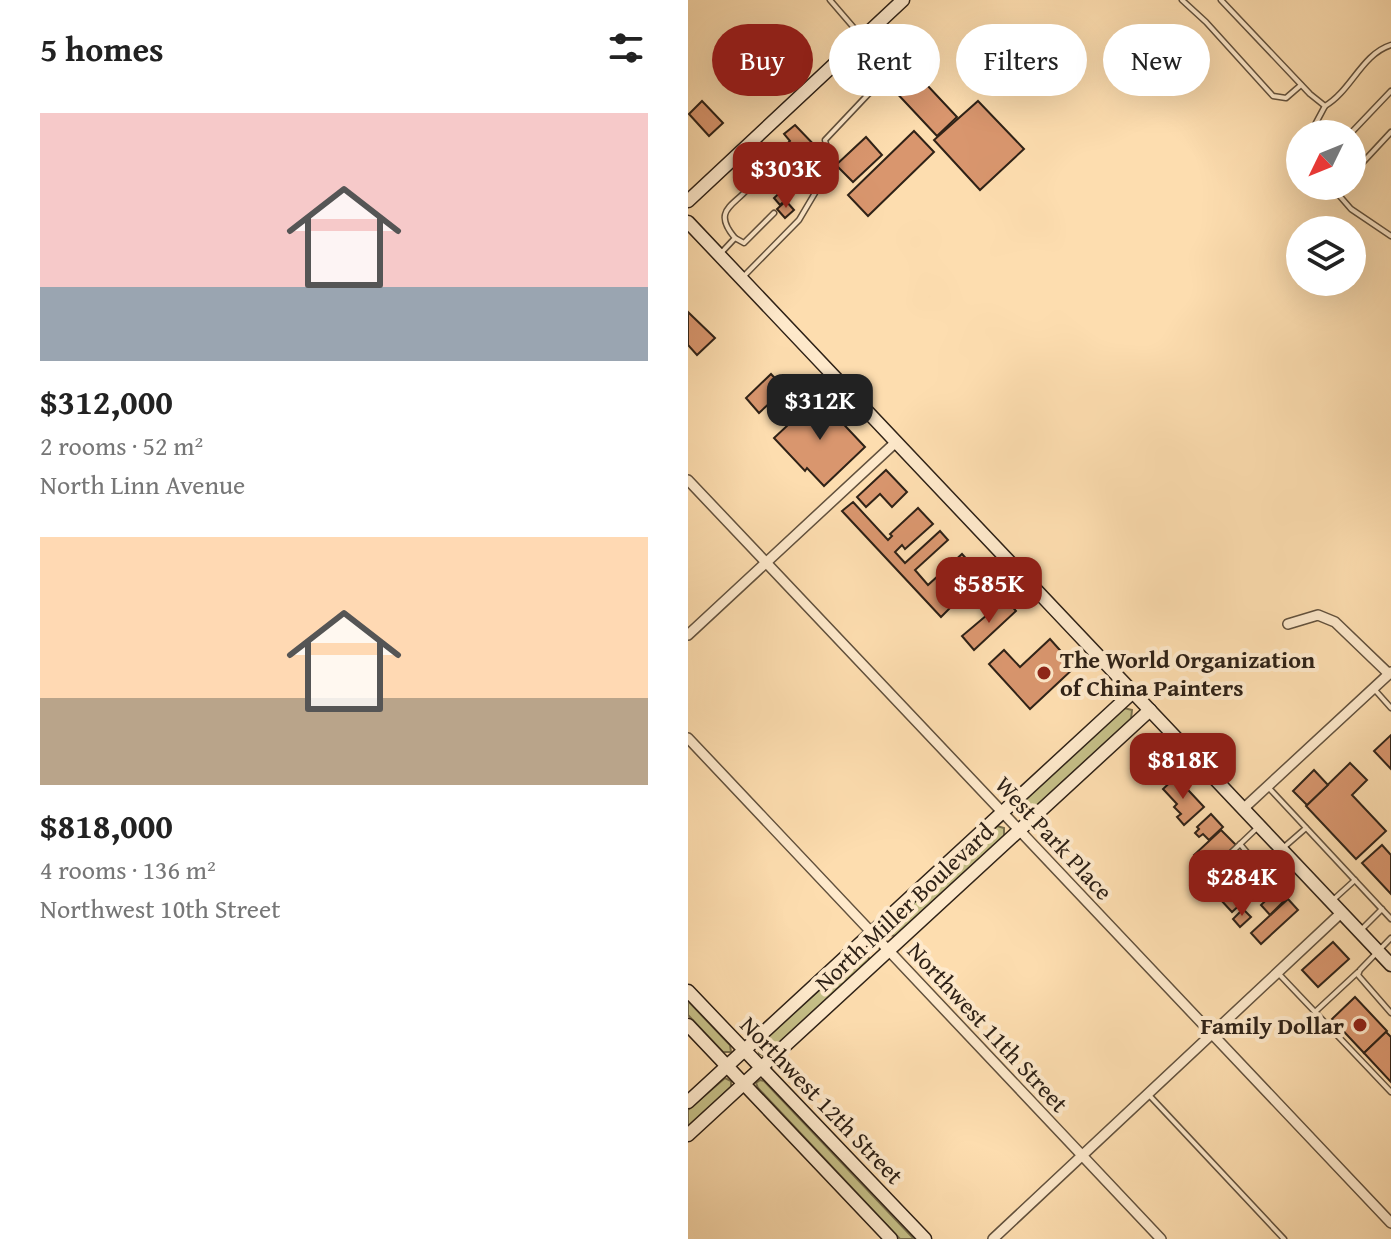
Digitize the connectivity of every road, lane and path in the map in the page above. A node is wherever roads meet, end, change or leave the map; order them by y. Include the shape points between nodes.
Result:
1 (830, 0) edge
2 (903, 0) edge
3 (1182, 0) edge
4 (1221, 0) edge
5 (850, 24) edge
6 (877, 24) edge
7 (1391, 45) edge
8 (829, 69) edge
9 (1301, 85) junction
10 (1391, 91) edge
11 (867, 96) edge
12 (1325, 106) junction
13 (1318, 120) edge
14 (1363, 120) edge
15 (1391, 132) edge
16 (736, 155) junction
17 (1366, 159) edge
18 (1343, 200) edge
19 (688, 201) edge
20 (774, 213) dead end
21 (688, 222) edge
22 (1391, 236) edge
23 (735, 238) junction
24 (719, 255) junction
25 (741, 278) junction
26 (896, 442) junction
27 (688, 480) edge
28 (766, 563) junction
29 (1288, 624) dead end
30 (688, 635) edge
31 (1390, 673) edge
32 (1374, 688) junction
33 (1133, 692) junction
34 (1391, 708) edge
35 (1150, 710) junction
36 (688, 738) edge
37 (692, 750) edge
38 (1267, 787) junction
39 (1243, 809) junction
40 (1002, 812) junction
41 (1259, 826) junction
42 (1306, 828) junction
43 (1020, 830) junction
44 (1240, 844) junction
45 (1285, 853) junction
46 (1214, 869) dead end
47 (1355, 880) junction
48 (1331, 902) junction
49 (1382, 909) junction
50 (1341, 913) junction
51 (1391, 919) edge
52 (1359, 931) junction
53 (872, 933) junction
54 (1391, 938) edge
55 (890, 951) junction
56 (1378, 951) junction
57 (1391, 965) edge
58 (1360, 970) junction
59 (1278, 973) junction
60 (688, 991) edge
61 (1315, 1012) junction
62 (1391, 1013) edge
63 (688, 1025) edge
64 (1213, 1034) junction
65 (744, 1050) junction
66 (727, 1066) junction
67 (761, 1068) junction
68 (744, 1084) junction
69 (1391, 1092) edge
70 (1148, 1093) junction
71 (688, 1102) edge
72 (688, 1135) edge
73 (1082, 1156) junction
74 (1391, 1223) edge
75 (891, 1239) edge
76 (925, 1239) edge
77 (993, 1239) edge
78 (1161, 1239) edge
79 (1284, 1239) edge

1 - 5 lane
2 - 6 street
3 - 9 lane via 1273,96 1286,98
4 - 9 lane
7 - 12 lane via 1376,52
8 - 16 street
9 - 12 lane
10 - 14 lane
11 - 25 lane via 825,140 831,166 799,220
12 - 13 lane
15 - 17 lane
16 - 19 street
16 - 23 lane via 755,177 724,218
18 - 22 lane
20 - 23 lane via 744,243
21 - 24 street
23 - 24 lane
24 - 25 street
25 - 26 street
26 - 28 street
26 - 33 street
27 - 28 street, West Park Place
28 - 30 street
28 - 40 street, West Park Place
29 - 31 street via 1318,615 1335,622
31 - 32 street
32 - 34 lane
32 - 38 street
33 - 35 street
33 - 40 street, North Miller Boulevard
35 - 39 street
35 - 43 street, North Miller Boulevard
36 - 37 street, Northwest 11th Street
37 - 53 street, Northwest 11th Street
38 - 39 street
38 - 42 lane
39 - 41 street
40 - 43 street, West Park Place
40 - 53 street, North Miller Boulevard
41 - 44 lane
41 - 45 street
42 - 45 lane
42 - 47 lane
43 - 55 street, North Miller Boulevard
43 - 64 street, West Park Place
44 - 45 lane via 1266,868 1276,868
44 - 46 lane
45 - 48 street
47 - 48 lane
47 - 49 lane
48 - 50 street
49 - 51 lane
49 - 52 lane
50 - 52 street
50 - 59 street
52 - 56 street
53 - 55 street, Northwest 11th Street
53 - 65 street, North Miller Boulevard
54 - 56 lane
55 - 67 street, North Miller Boulevard
55 - 73 street, Northwest 11th Street
56 - 57 street
56 - 58 lane
58 - 61 lane
58 - 62 lane via 1360,980
59 - 61 lane
59 - 64 street
60 - 65 street, Northwest 12th Street
61 - 69 lane
63 - 66 street, Northwest 12th Street
64 - 70 street
64 - 74 street, West Park Place
65 - 66 street, North Miller Boulevard
65 - 67 street, Northwest 12th Street
66 - 68 street, Northwest 12th Street
66 - 71 street, North Miller Boulevard
67 - 68 street, North Miller Boulevard
67 - 76 street, Northwest 12th Street
68 - 72 street, North Miller Boulevard
68 - 75 street, Northwest 12th Street
70 - 73 street
70 - 79 lane
73 - 77 street
73 - 78 street, Northwest 11th Street

